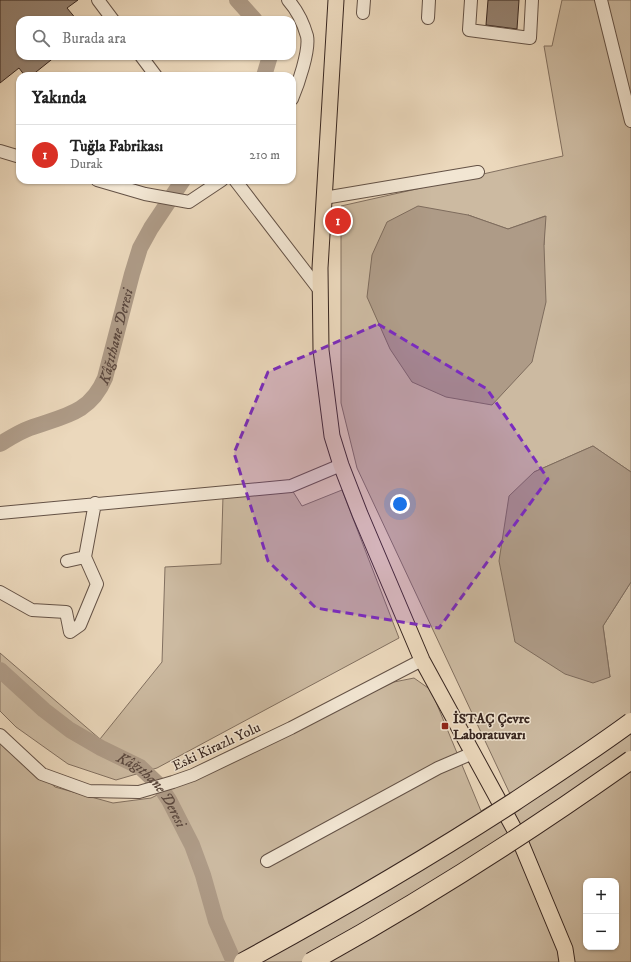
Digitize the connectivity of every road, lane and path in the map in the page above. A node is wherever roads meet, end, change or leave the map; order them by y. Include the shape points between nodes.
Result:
1 (98, 0) edge
2 (288, 0) edge
3 (336, 0) edge
4 (364, 0) edge
5 (429, 0) edge
6 (471, 0) edge
7 (532, 0) edge
8 (601, 0) edge
9 (363, 13) dead end
10 (110, 16) edge
11 (428, 18) dead end
12 (144, 60) edge
13 (153, 72) edge
14 (296, 89) edge
15 (631, 121) edge
16 (0, 151) edge
17 (16, 156) edge
18 (478, 172) dead end
19 (111, 184) edge
20 (216, 184) edge
21 (238, 184) edge
22 (324, 198) junction
23 (321, 292) junction
24 (341, 465) junction
25 (95, 503) junction
26 (0, 513) edge
27 (84, 557) junction
28 (67, 561) dead end
29 (0, 592) edge
30 (422, 660) junction
31 (631, 722) edge
32 (0, 735) edge
33 (473, 753) junction
34 (631, 760) edge
35 (267, 861) dead end
36 (243, 962) edge
37 (311, 962) edge
38 (567, 962) edge

1 - 10 street
2 - 14 street via 297,11 307,37 305,57
3 - 22 main road
4 - 9 street
5 - 11 street
6 - 7 street via 469,30 530,38
8 - 15 street
12 - 13 street
16 - 17 street
18 - 22 street
19 - 20 street via 145,194 189,202
21 - 23 street
22 - 23 main road
23 - 24 main road via 324,373 332,436
24 - 25 street via 291,486
24 - 30 main road
25 - 26 street
25 - 27 street
27 - 28 street
27 - 29 street via 98,584 80,625 70,632 66,612 32,610
30 - 32 street, Eski Kirazlı Yolu via 193,775 139,792 89,791 42,774
30 - 33 main road
31 - 36 highway, bridge via 544,782 430,855
33 - 35 street via 438,768
33 - 38 main road via 518,836 565,949
34 - 37 highway, bridge via 491,856

